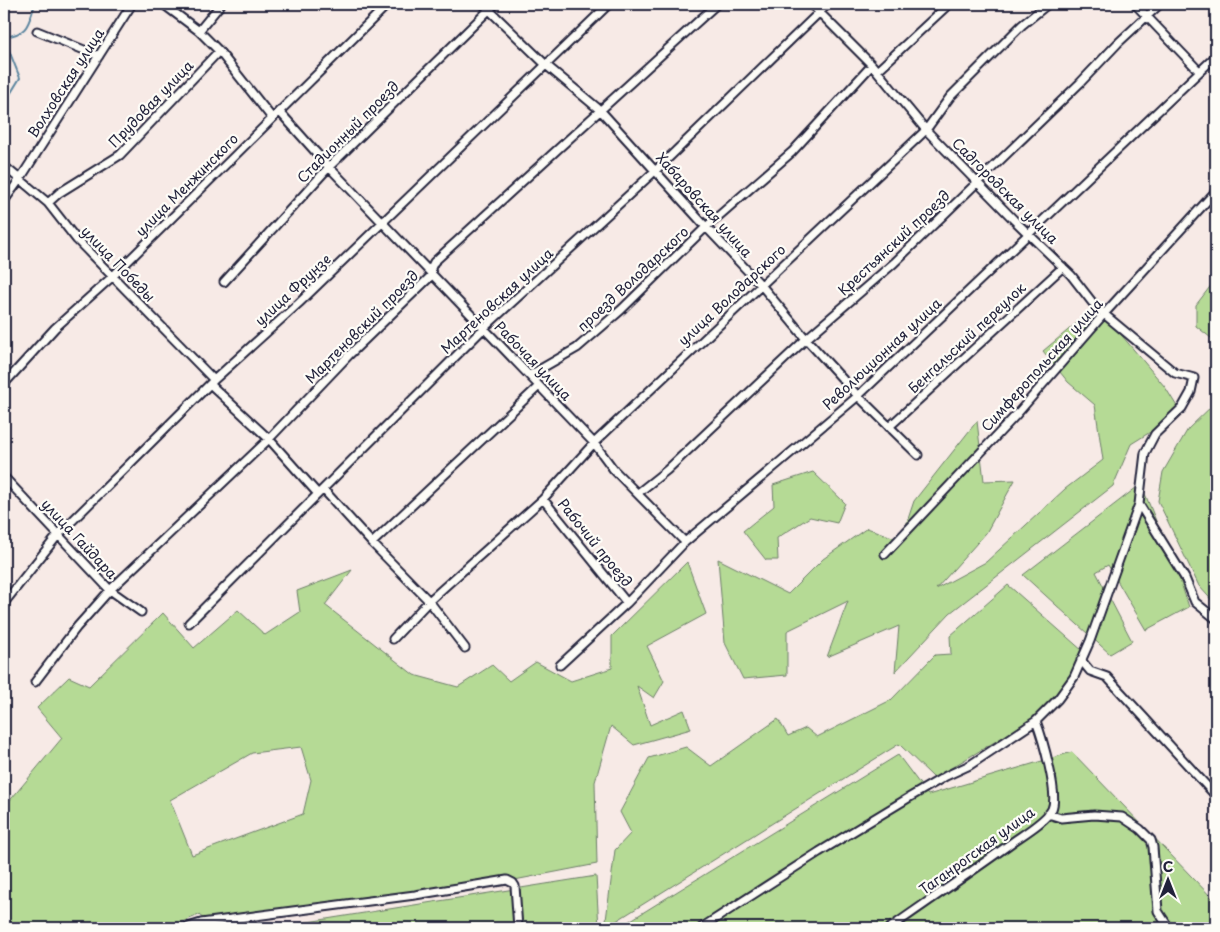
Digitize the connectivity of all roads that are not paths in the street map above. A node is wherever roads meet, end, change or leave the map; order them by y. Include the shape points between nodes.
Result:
1 (132, 4) edge
2 (163, 4) edge
3 (221, 4) edge
4 (388, 4) edge
5 (483, 4) edge
6 (496, 4) edge
7 (609, 4) edge
8 (717, 4) edge
9 (811, 4) edge
10 (828, 4) edge
11 (949, 4) edge
12 (1048, 4) edge
13 (1135, 4) edge
14 (1160, 4) edge
15 (488, 10) junction
16 (820, 12) junction
17 (1147, 15) junction
18 (37, 31) dead end
19 (199, 31) junction
20 (219, 51) junction
21 (99, 56) junction
22 (1216, 56) edge
23 (546, 65) junction
24 (874, 68) junction
25 (1200, 71) junction
26 (279, 111) junction
27 (601, 111) junction
28 (272, 118) junction
29 (926, 130) junction
30 (4, 166) edge
31 (328, 167) junction
32 (656, 170) junction
33 (20, 179) junction
34 (978, 181) junction
35 (1216, 192) edge
36 (4, 201) edge
37 (48, 203) junction
38 (381, 223) junction
39 (706, 227) junction
40 (1029, 233) junction
41 (1063, 267) junction
42 (432, 275) junction
43 (112, 277) junction
44 (224, 282) dead end
45 (761, 285) junction
46 (1104, 314) junction
47 (484, 328) junction
48 (806, 338) junction
49 (530, 375) junction
50 (212, 382) junction
51 (4, 384) edge
52 (539, 386) junction
53 (858, 396) junction
54 (889, 428) junction
55 (269, 439) junction
56 (594, 443) junction
57 (918, 455) dead end
58 (4, 477) edge
59 (320, 492) junction
60 (638, 493) junction
61 (542, 499) junction
62 (1139, 504) junction
63 (58, 535) junction
64 (685, 542) junction
65 (372, 543) junction
66 (885, 554) dead end
67 (110, 590) junction
68 (429, 601) junction
69 (4, 603) edge
70 (627, 603) junction
71 (141, 612) dead end
72 (1216, 619) edge
73 (189, 623) dead end
74 (393, 638) dead end
75 (465, 648) dead end
76 (1081, 660) junction
77 (560, 665) dead end
78 (35, 682) dead end
79 (1036, 721) junction
80 (1216, 796) edge
81 (1048, 814) junction
82 (186, 928) edge
83 (518, 928) edge
84 (701, 928) edge
85 (890, 928) edge
86 (1169, 928) edge

1 - 21 street, Волховская улица
2 - 19 street
3 - 19 street
4 - 26 street, улица Менжинского
5 - 15 street, Хабаровская улица
6 - 15 street, Стадионный проезд
7 - 23 street, улица Фрунзе
8 - 27 street, Мартеновский проезд
9 - 16 street, Садгородская улица
10 - 16 street, Мартеновская улица
11 - 24 street, проезд Володарского
12 - 29 street, улица Володарского via 950,96
13 - 17 street
14 - 17 street, Крестьянский проезд
15 - 23 street, Хабаровская улица
15 - 31 street, Стадионный проезд
16 - 24 street, Садгородская улица
16 - 32 street, Мартеновская улица
17 - 25 street
17 - 34 street, Крестьянский проезд
18 - 21 street
19 - 20 street
20 - 28 street
20 - 37 street, Прудовая улица via 120,155
21 - 33 street, Волховская улица
22 - 25 street, Революционная улица
23 - 27 street, Хабаровская улица
23 - 38 street, улица Фрунзе
24 - 29 street, Садгородская улица
24 - 39 street, проезд Володарского via 792,152
25 - 40 street, Революционная улица
26 - 28 street, улица Менжинского
26 - 31 street, Рабочая улица
27 - 32 street, Хабаровская улица
27 - 42 street, Мартеновский проезд via 434,262
28 - 43 street, улица Менжинского
29 - 34 street, Садгородская улица
29 - 45 street, улица Володарского
30 - 33 street, улица Победы
31 - 38 street, Рабочая улица
31 - 44 street, Стадионный проезд
32 - 39 street, Хабаровская улица
32 - 47 street, Мартеновская улица
33 - 36 street, Волховская улица
33 - 37 street, улица Победы
34 - 40 street, Садгородская улица
34 - 48 street, Крестьянский проезд via 894,263
35 - 46 street, Симферопольская улица
37 - 43 street, улица Победы
38 - 42 street, Рабочая улица
38 - 50 street, улица Фрунзе
39 - 45 street, Хабаровская улица
39 - 49 street, проезд Володарского via 621,310 576,348
40 - 41 street, Садгородская улица
40 - 53 street, Революционная улица
41 - 46 street, Садгородская улица
41 - 54 street, Бенгальский переулок
42 - 47 street, Рабочая улица
42 - 55 street, Мартеновский проезд
43 - 50 street, улица Победы
43 - 51 street, улица Менжинского via 55,328
45 - 48 street, Хабаровская улица
45 - 56 street, улица Володарского
46 - 62 street, Садгородская улица via 1175,373 1194,378 1182,408 1155,434 1145,453
46 - 66 street, Симферопольская улица via 1017,414
47 - 49 street, Рабочая улица
47 - 59 street, Мартеновская улица
48 - 53 street, Хабаровская улица
48 - 60 street, Крестьянский проезд via 667,470
49 - 52 street, Рабочая улица
50 - 55 street, улица Победы
50 - 63 street, улица Фрунзе
52 - 56 street, Рабочая улица
52 - 65 street
53 - 54 street, Хабаровская улица
53 - 64 street, Революционная улица
54 - 57 street, Хабаровская улица
55 - 59 street, улица Победы
55 - 67 street, Мартеновский проезд
56 - 60 street, Рабочая улица via 614,470
56 - 61 street, улица Володарского
58 - 63 street, улица Гайдара
59 - 65 street, улица Победы
59 - 73 street, Мартеновская улица
60 - 64 street, Рабочая улица
61 - 68 street, улица Володарского
61 - 70 street, Рабочий проезд
62 - 72 street via 1185,578 1195,602
62 - 76 street
63 - 67 street, улица Гайдара
63 - 69 street, улица Фрунзе
64 - 70 street, Революционная улица
65 - 68 street, улица Победы
67 - 71 street, улица Гайдара
67 - 78 street, Мартеновский проезд
68 - 74 street, улица Володарского
68 - 75 street, улица Победы
70 - 77 street, Революционная улица
76 - 79 street via 1074,677 1058,699
76 - 80 street via 1093,673 1107,677
79 - 81 street, Таганрогская улица via 1052,780 1052,808
79 - 84 street via 970,765 893,807
81 - 85 street, Таганрогская улица
81 - 86 street via 1061,818 1122,816 1140,829 1153,847 1158,911
82 - 83 street via 201,923 507,880 515,886

